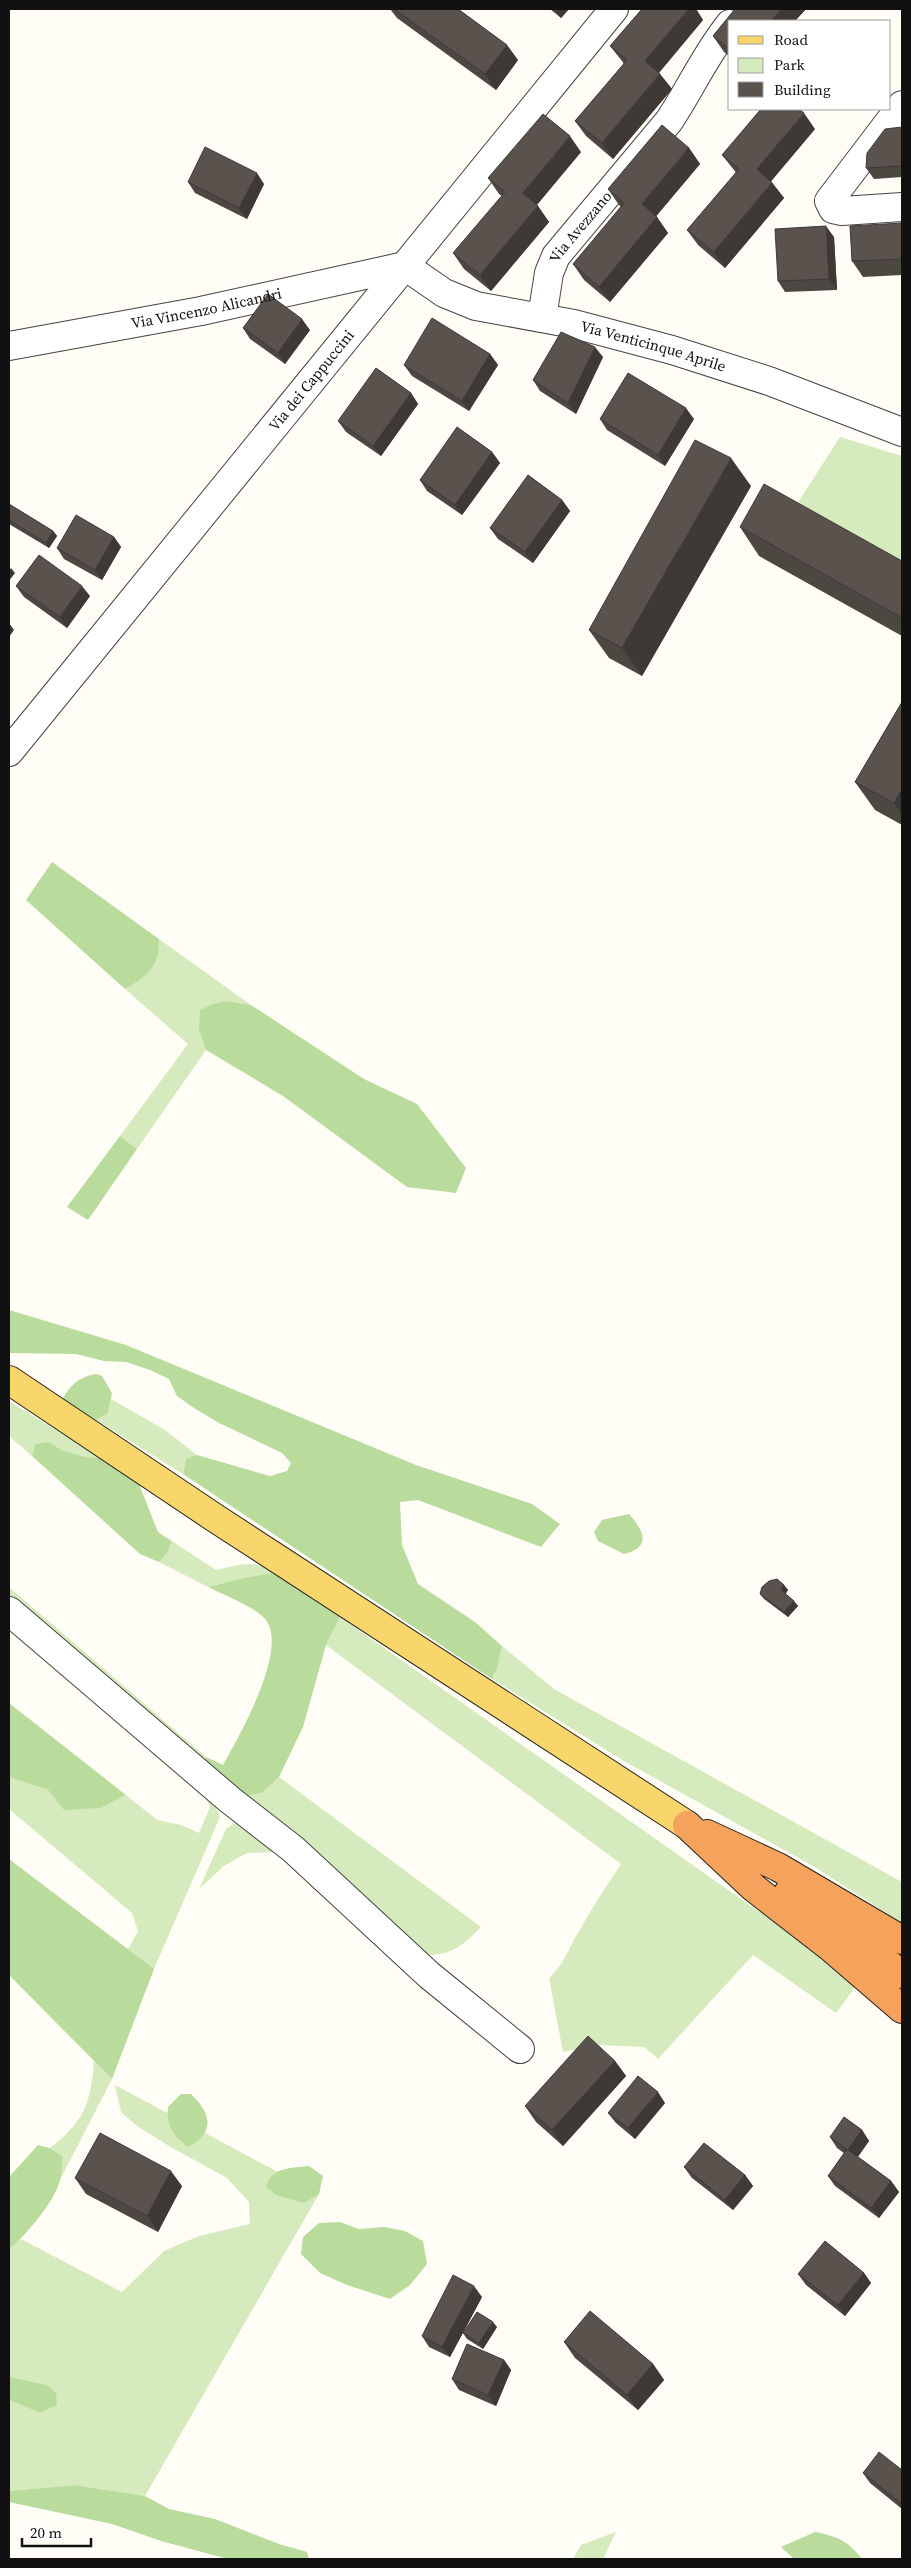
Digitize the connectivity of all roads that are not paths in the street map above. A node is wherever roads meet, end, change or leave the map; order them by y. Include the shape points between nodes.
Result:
1 (614, 9) edge
2 (742, 9) edge
3 (733, 20) edge
4 (728, 26) edge
5 (902, 104) edge
6 (902, 207) edge
7 (405, 266) junction
8 (542, 318) junction
9 (9, 346) edge
10 (902, 432) edge
11 (9, 752) edge
12 (9, 1380) edge
13 (9, 1612) edge
14 (687, 1825) junction
15 (782, 1888) junction
16 (902, 1940) edge
17 (902, 1958) edge
18 (902, 1974) edge
19 (902, 2009) edge
20 (520, 2049) dead end

1 - 7 street, Via dei Cappuccini
2 - 3 street, Via Avezzano
4 - 8 street, Via Avezzano via 705,57 668,121 556,256 548,273
5 - 6 street via 829,201 833,209 842,211
7 - 8 street, Via Venticinque Aprile via 444,292 476,306
7 - 9 street, Via Vincenzo Alicandri via 200,311
7 - 11 street, Via dei Cappuccini
8 - 10 street, Via Venticinque Aprile via 655,346 769,381
12 - 14 main road
13 - 20 street via 172,1752 293,1849 429,1975
14 - 15 highway
14 - 16 highway via 778,1866
14 - 19 highway via 754,1888
15 - 17 highway
15 - 18 highway

